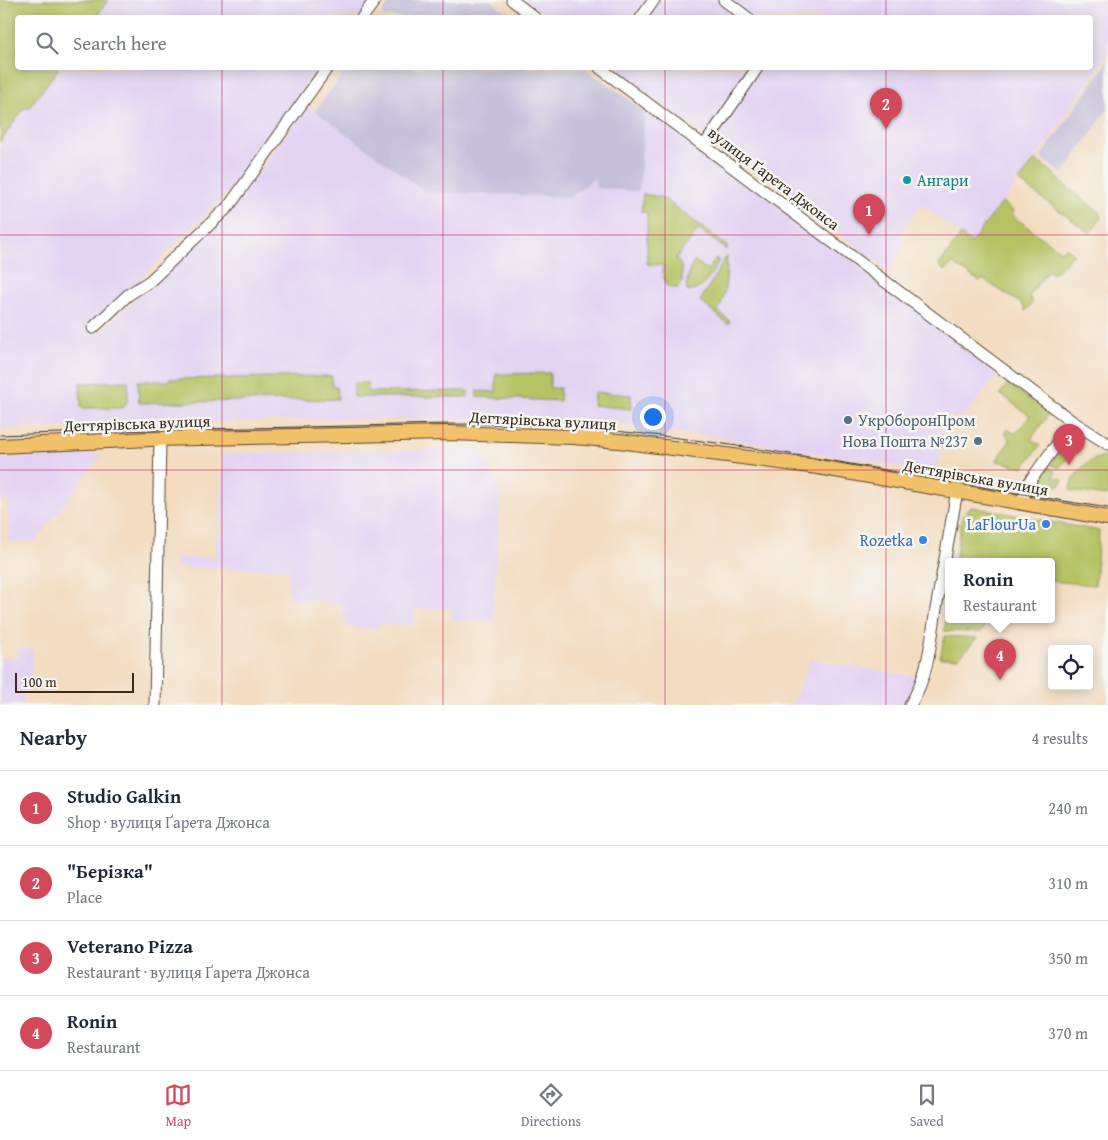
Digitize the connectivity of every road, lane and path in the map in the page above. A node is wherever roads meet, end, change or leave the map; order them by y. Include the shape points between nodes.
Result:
1 (375, 0) edge
2 (512, 0) edge
3 (654, 0) edge
4 (724, 0) edge
5 (364, 15) edge
6 (531, 15) edge
7 (643, 15) edge
8 (744, 15) edge
9 (326, 70) edge
10 (605, 70) edge
11 (757, 70) edge
12 (704, 146) junction
13 (94, 328) dead end
14 (1073, 422) junction
15 (160, 439) junction
16 (1108, 444) edge
17 (0, 446) edge
18 (957, 491) junction
19 (1021, 503) junction
20 (1108, 518) edge
21 (156, 705) edge
22 (910, 705) edge

1 - 5 street
2 - 6 street
3 - 7 street
4 - 8 street
9 - 13 street via 229,206 150,282 128,295
10 - 12 street, вулиця Ґарета Джонса
11 - 12 street
12 - 14 street, вулиця Ґарета Джонса
14 - 16 street, вулиця Ґарета Джонса
14 - 19 street via 1033,476
15 - 17 main road, Дегтярівська вулиця
15 - 18 main road, Дегтярівська вулиця via 450,433 574,437 818,467
15 - 21 street
18 - 19 main road, Дегтярівська вулиця
18 - 22 street via 924,673
19 - 20 main road, Дегтярівська вулиця

